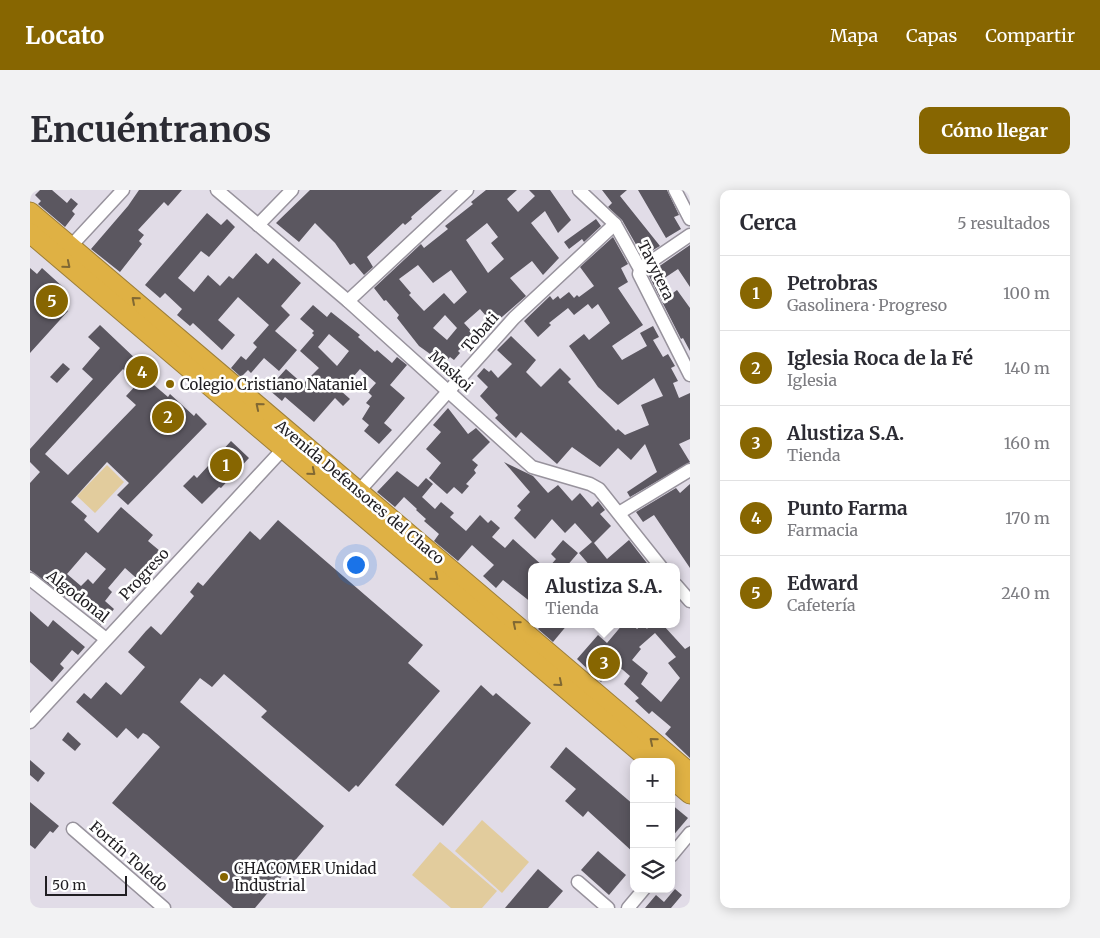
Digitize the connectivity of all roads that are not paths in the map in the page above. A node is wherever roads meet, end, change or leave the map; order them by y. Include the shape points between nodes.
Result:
1 (123, 190) edge
2 (217, 190) edge
3 (292, 190) edge
4 (467, 190) edge
5 (579, 190) edge
6 (674, 190) edge
7 (30, 212) edge
8 (690, 219) edge
9 (614, 224) junction
10 (258, 225) junction
11 (30, 234) edge
12 (690, 235) edge
13 (71, 246) junction
14 (640, 269) junction
15 (348, 301) junction
16 (690, 375) edge
17 (450, 392) junction
18 (283, 449) junction
19 (690, 470) edge
20 (359, 492) junction
21 (619, 514) junction
22 (659, 563) edge
23 (30, 579) edge
24 (680, 590) edge
25 (690, 601) edge
26 (106, 639) junction
27 (30, 722) edge
28 (647, 758) edge
29 (690, 772) edge
30 (675, 781) edge
31 (690, 794) edge
32 (73, 829) dead end
33 (690, 833) edge
34 (675, 851) edge
35 (578, 882) dead end
36 (641, 893) edge
37 (164, 908) edge
38 (608, 908) edge
39 (628, 908) edge

1 - 13 street
2 - 10 street, Maskoi
3 - 10 street
4 - 15 street
5 - 9 street, Tavytera
6 - 8 street
7 - 13 highway, Avenida Defensores del Chaco
9 - 14 street, Tavytera
9 - 17 street, Tobati via 514,318
10 - 15 street, Maskoi
11 -> 18 highway, Avenida Defensores del Chaco
12 - 14 street
20 -> 13 highway, Avenida Defensores del Chaco
14 - 16 street, Tavytera
15 - 17 street, Maskoi
17 - 20 street, Tobati
17 - 21 street, Maskoi via 532,467 600,489
18 - 26 street, Progreso
18 -> 28 highway, Avenida Defensores del Chaco
19 - 21 street
29 -> 20 highway, Avenida Defensores del Chaco
21 - 22 street, Maskoi
23 - 26 street, Algodonal
24 - 25 street
26 - 27 street, Progreso
30 - 31 highway
32 - 37 street, Fortín Toledo
33 - 34 street
35 - 38 street
36 - 39 street

